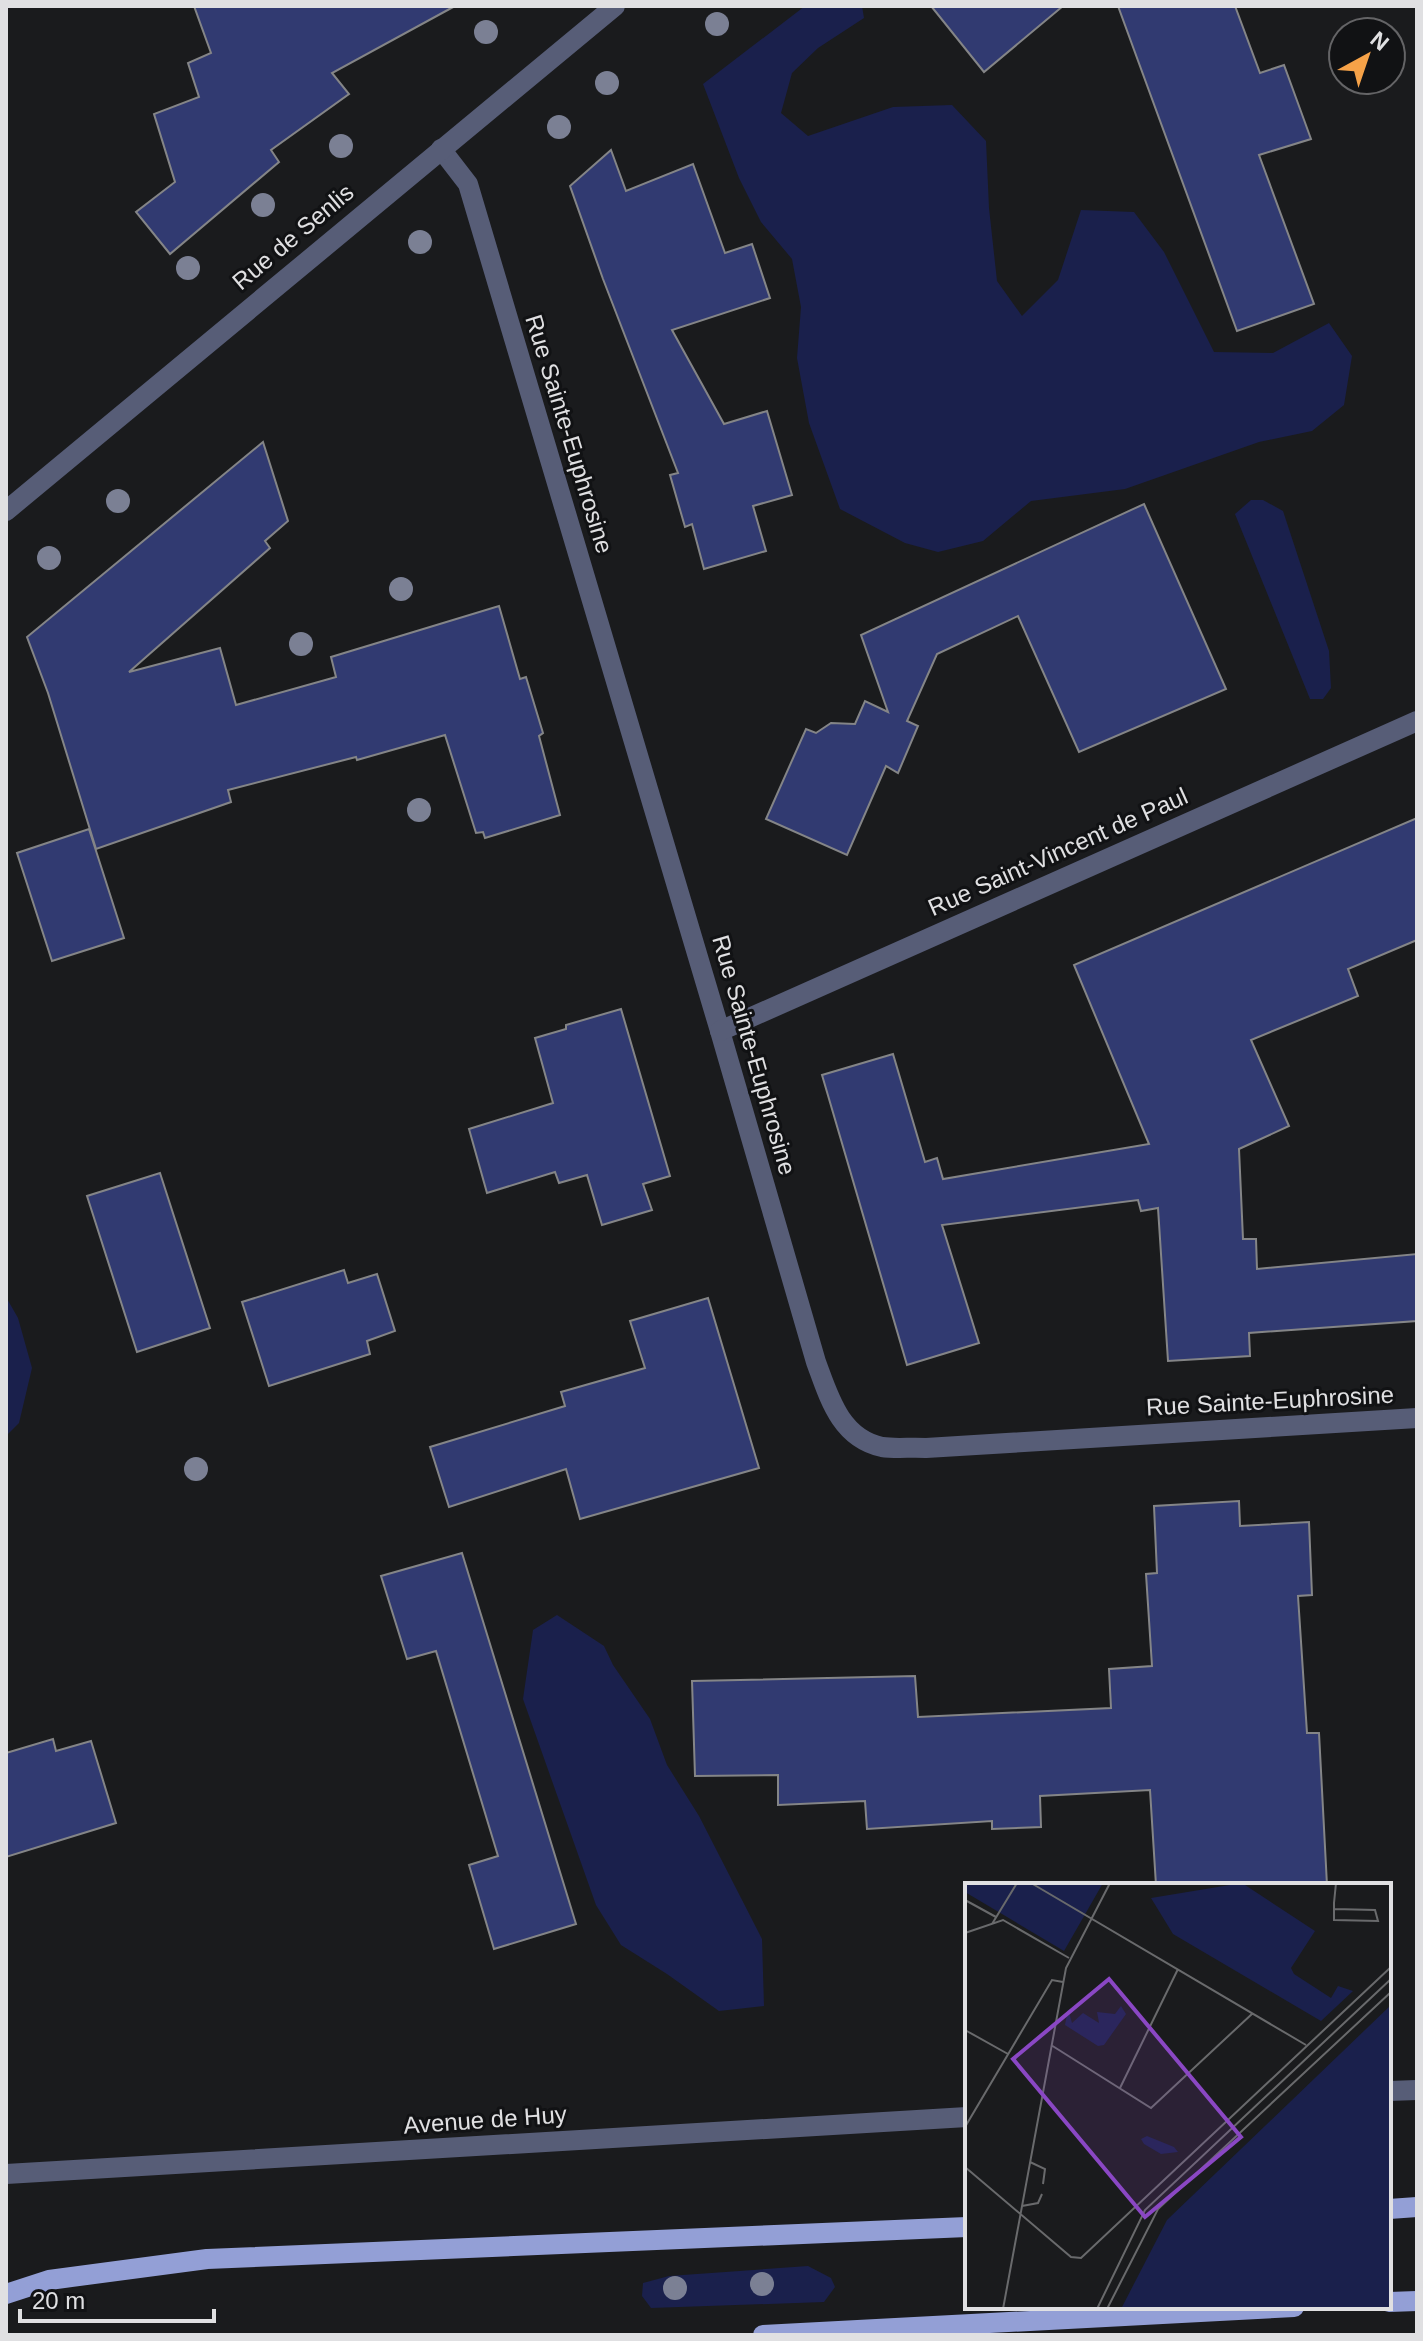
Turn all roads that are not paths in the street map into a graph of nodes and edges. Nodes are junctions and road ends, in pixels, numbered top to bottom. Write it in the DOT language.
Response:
graph roads {
  1 [pos="615,6"];
  2 [pos="441,149"];
  3 [pos="6,511"];
  4 [pos="1417,721"];
  5 [pos="720,1031"];
  6 [pos="1417,1418"];
  7 [pos="1417,2090"];
  8 [pos="1391,2091"];
  9 [pos="965,2117"];
  10 [pos="6,2174"];
  11 [pos="1417,2207"];
  12 [pos="1391,2209"];
  13 [pos="965,2227"];
  14 [pos="6,2294"];
  15 [pos="1417,2301"];
  16 [pos="1391,2302"];
  17 [pos="1256,2309"];
  18 [pos="763,2335"];
  1 -- 2 [label="street, Rue de Senlis"];
  2 -- 3 [label="street, Rue de Senlis"];
  2 -- 5 [label="street, Rue Sainte-Euphrosine"];
  4 -- 5 [label="street, Rue Saint-Vincent de Paul"];
  5 -- 6 [label="street, Rue Sainte-Euphrosine"];
  7 -- 8 [label="street"];
  9 -- 10 [label="street, Avenue de Huy"];
  11 -- 12 [label="main road"];
  13 -- 14 [label="main road"];
  15 -- 16 [label="main road"];
  17 -- 18 [label="main road"];
}
